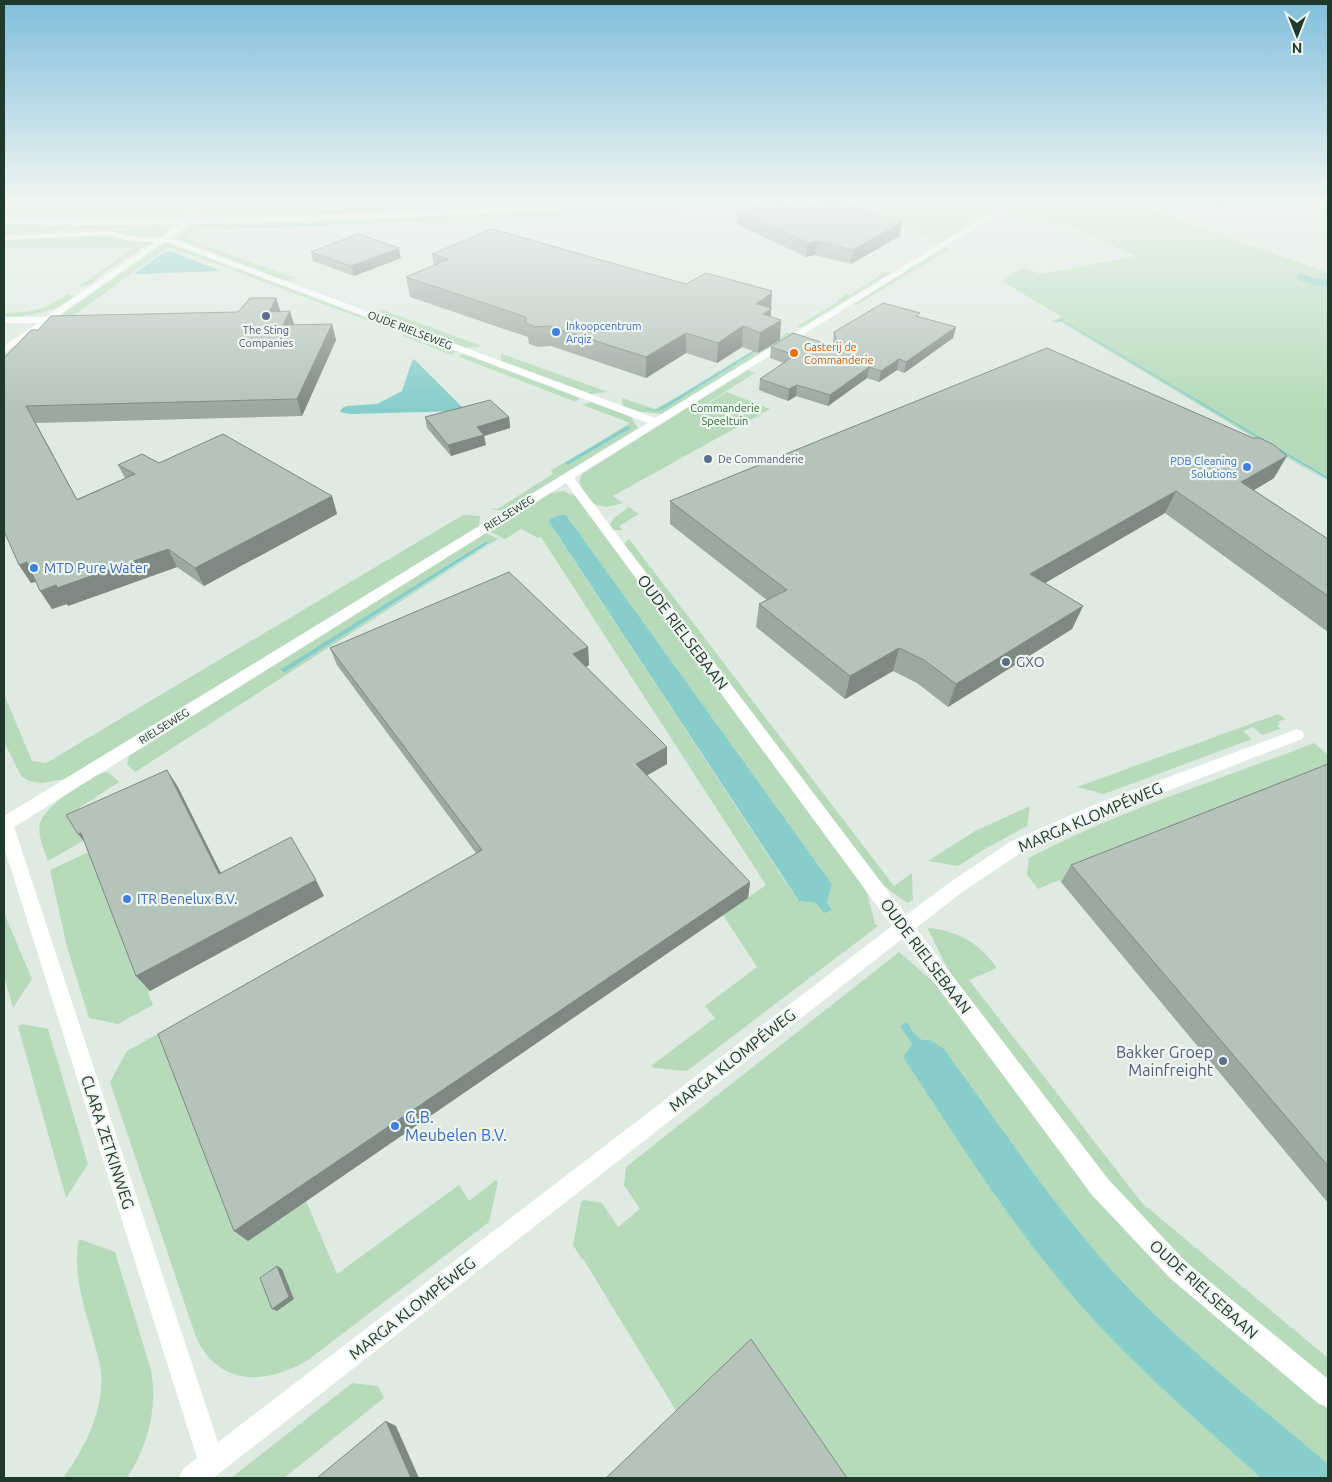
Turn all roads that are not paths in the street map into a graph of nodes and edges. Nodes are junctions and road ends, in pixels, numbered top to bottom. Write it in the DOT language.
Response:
graph roads {
  1 [pos="117,271"];
  2 [pos="252,271"];
  3 [pos="901,271"];
  4 [pos="4,320"];
  5 [pos="46,320"];
  6 [pos="4,350"];
  7 [pos="656,422"];
  8 [pos="567,477"];
  9 [pos="1297,736"];
  10 [pos="4,823"];
  11 [pos="904,927"];
  12 [pos="1328,1396"];
  13 [pos="212,1462"];
  14 [pos="192,1478"];
  1 -- 5 [label="street"];
  2 -- 7 [label="street, OUDE RIELSEWEG"];
  3 -- 7 [label="street, RIELSEWEG"];
  4 -- 5 [label="street"];
  5 -- 6 [label="street"];
  7 -- 8 [label="street, RIELSEWEG"];
  8 -- 10 [label="street, RIELSEWEG"];
  8 -- 11 [label="street, OUDE RIELSEBAAN"];
  9 -- 11 [label="street, MARGA KLOMPÉWEG"];
  10 -- 13 [label="street, CLARA ZETKINWEG"];
  11 -- 12 [label="street, OUDE RIELSEBAAN"];
  11 -- 13 [label="street, MARGA KLOMPÉWEG"];
  13 -- 14 [label="street, MARGA KLOMPÉWEG"];
}
